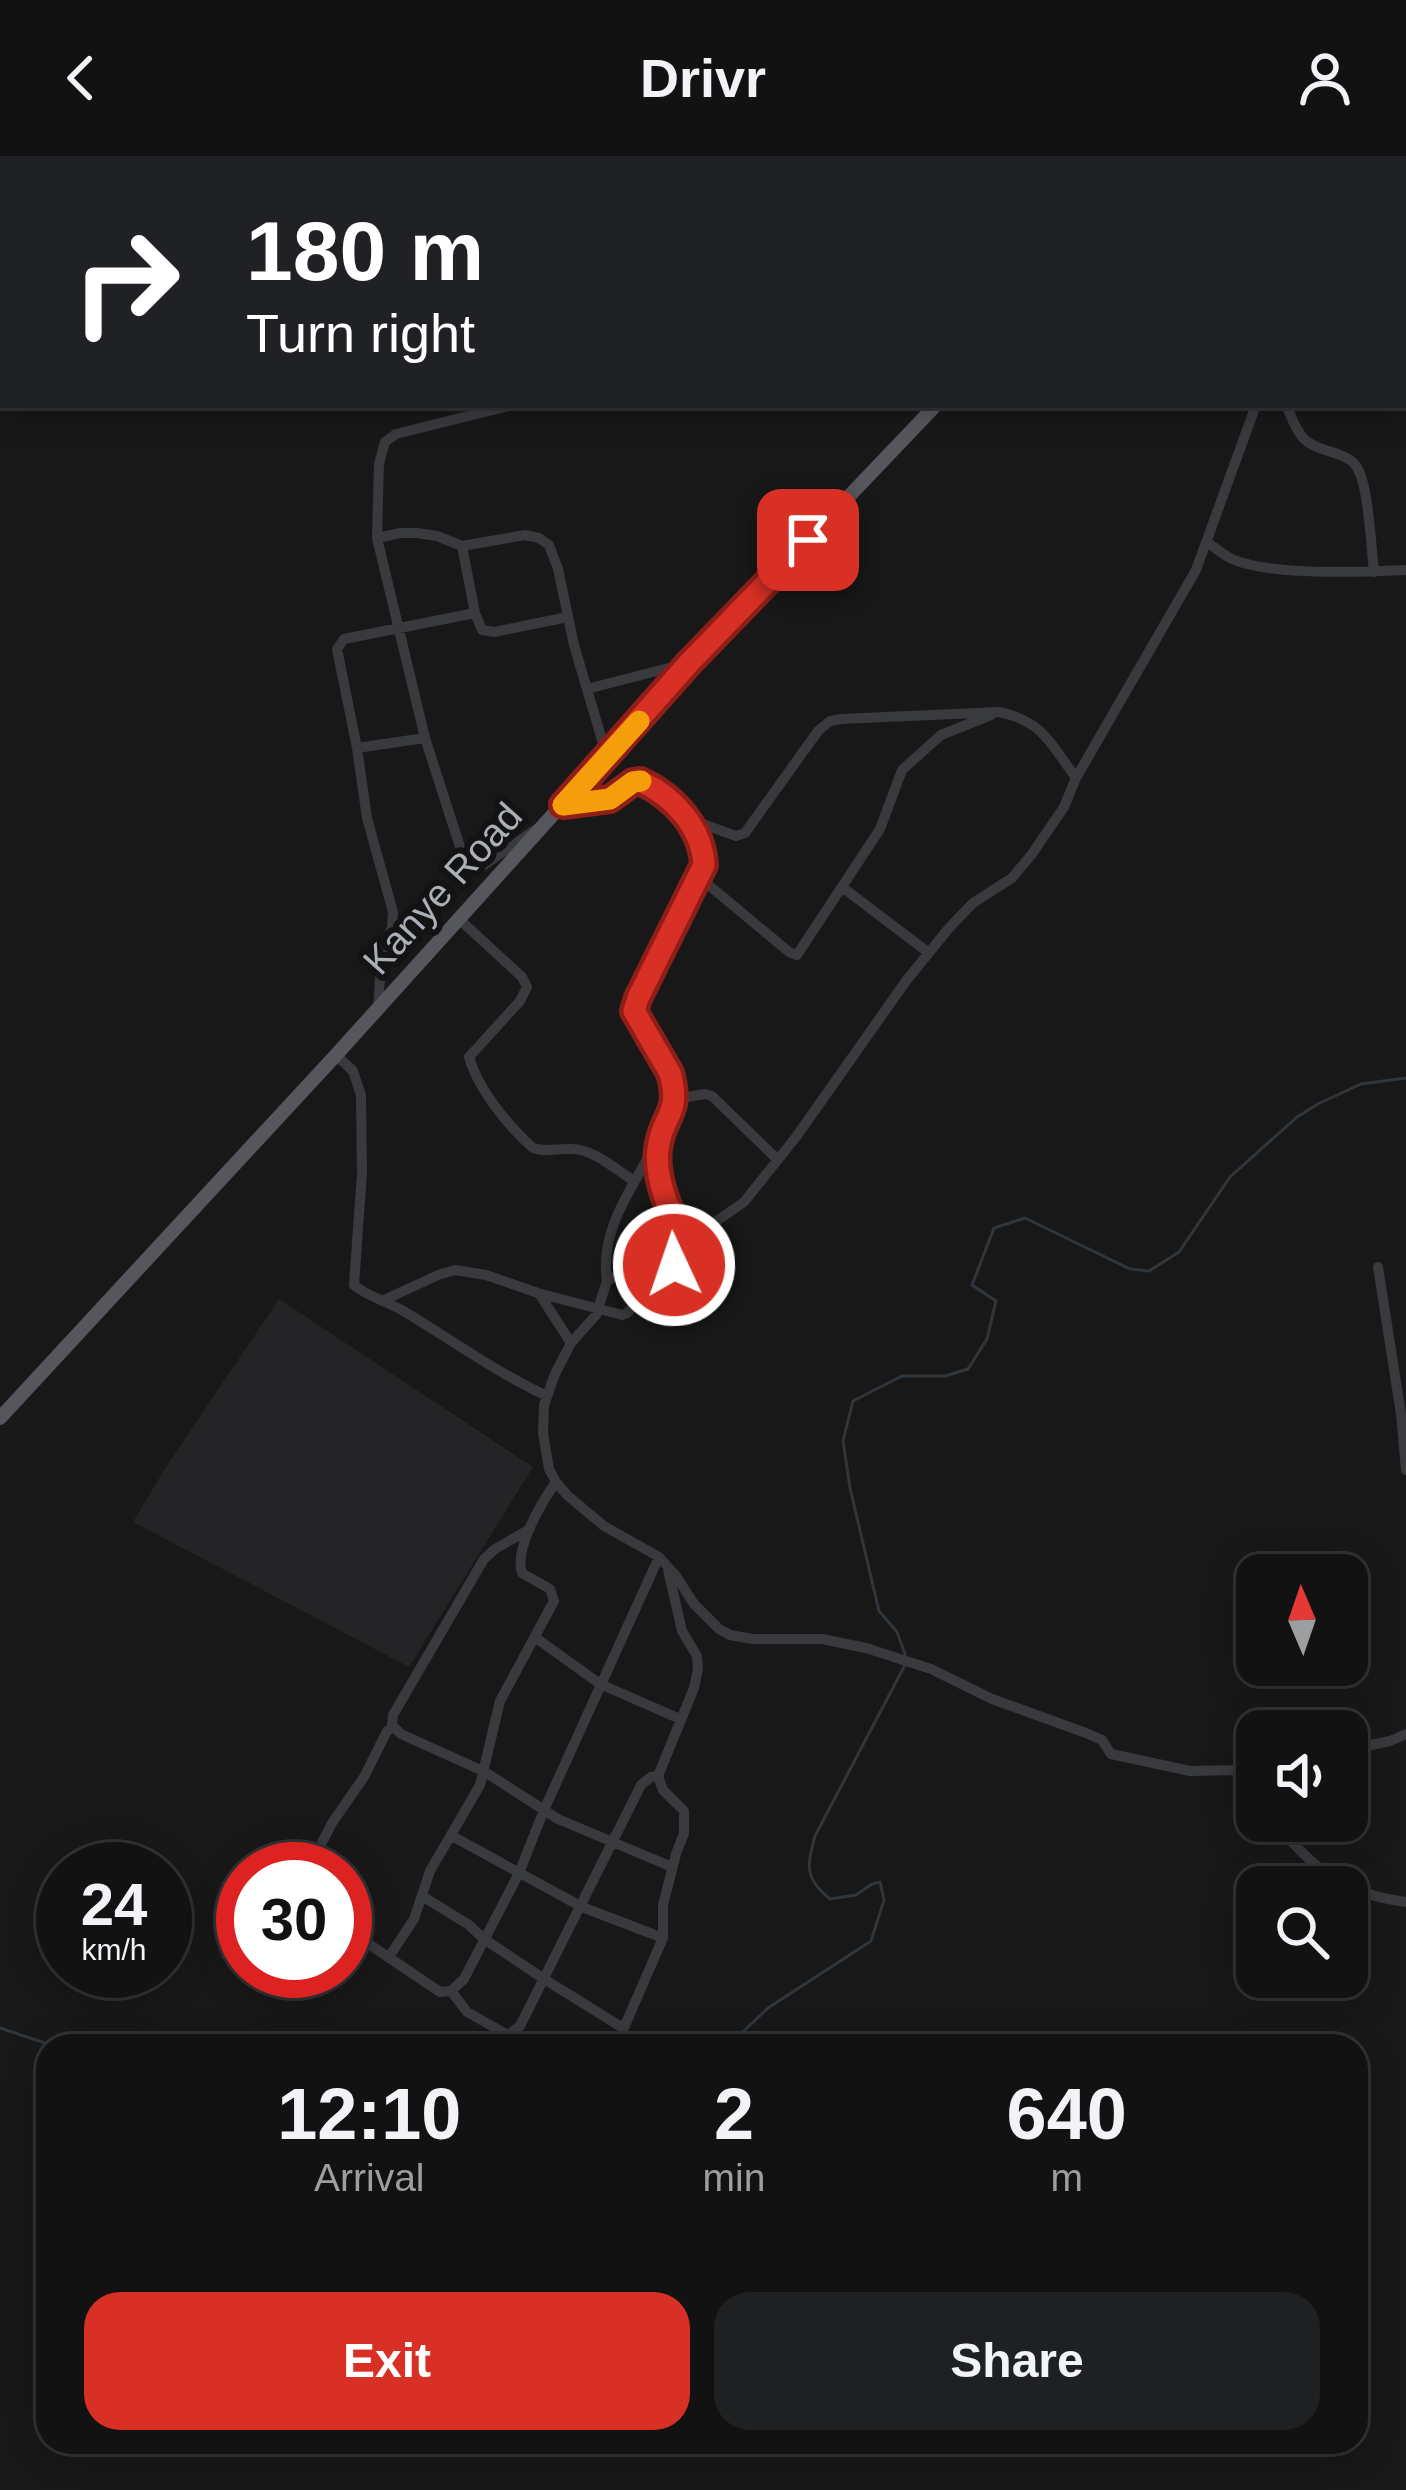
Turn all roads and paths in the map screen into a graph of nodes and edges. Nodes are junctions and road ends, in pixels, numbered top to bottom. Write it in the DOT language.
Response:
graph roads {
  1 [pos="500,408"];
  2 [pos="933,408"];
  3 [pos="1255,408"];
  4 [pos="1287,408"];
  5 [pos="377,538"];
  6 [pos="1208,543"];
  7 [pos="462,546"];
  8 [pos="1406,569"];
  9 [pos="1374,572"];
  10 [pos="475,614"];
  11 [pos="568,616"];
  12 [pos="400,627"];
  13 [pos="689,663"];
  14 [pos="587,689"];
  15 [pos="999,712"];
  16 [pos="425,738"];
  17 [pos="357,748"];
  18 [pos="607,757"];
  19 [pos="1076,778"];
  20 [pos="563,805"];
  21 [pos="688,818"];
  22 [pos="543,826"];
  23 [pos="698,877"];
  24 [pos="842,887"];
  25 [pos="459,919"];
  26 [pos="929,952"];
  27 [pos="378,1008"];
  28 [pos="336,1055"];
  29 [pos="675,1100"];
  30 [pos="658,1144"];
  31 [pos="778,1160"];
  32 [pos="633,1180"];
  33 [pos="685,1244"];
  34 [pos="1378,1268"];
  35 [pos="607,1281"];
  36 [pos="538,1293"];
  37 [pos="384,1300"];
  38 [pos="598,1308"];
  39 [pos="571,1343"];
  40 [pos="547,1396"];
  41 [pos="0,1418"];
  42 [pos="1406,1470"];
  43 [pos="556,1483"];
  44 [pos="530,1529"];
  45 [pos="663,1561"];
  46 [pos="694,1604"];
  47 [pos="708,1618"];
  48 [pos="685,1626"];
  49 [pos="536,1638"];
  50 [pos="600,1684"];
  51 [pos="680,1719"];
  52 [pos="394,1727"];
  53 [pos="1406,1734"];
  54 [pos="1368,1746"];
  55 [pos="1236,1770"];
  56 [pos="484,1772"];
  57 [pos="658,1776"];
  58 [pos="544,1810"];
  59 [pos="452,1836"];
  60 [pos="322,1842"];
  61 [pos="1291,1842"];
  62 [pos="612,1844"];
  63 [pos="672,1867"];
  64 [pos="519,1873"];
  65 [pos="422,1897"];
  66 [pos="1406,1902"];
  67 [pos="582,1907"];
  68 [pos="663,1938"];
  69 [pos="484,1939"];
  70 [pos="372,1946"];
  71 [pos="389,1957"];
  72 [pos="544,1979"];
  73 [pos="451,1991"];
  74 [pos="623,2028"];
  75 [pos="499,2034"];
  76 [pos="514,2034"];
  77 [pos="621,2034"];
  1 -- 5 [label="street"];
  2 -- 13 [label="main road, Kanye Road"];
  3 -- 6 [label="street"];
  4 -- 9 [label="street"];
  5 -- 7 [label="street"];
  5 -- 12 [label="street"];
  6 -- 9 [label="street"];
  6 -- 19 [label="street"];
  7 -- 10 [label="street"];
  7 -- 11 [label="street"];
  8 -- 9 [label="street"];
  10 -- 11 [label="street"];
  10 -- 12 [label="street"];
  11 -- 14 [label="street"];
  12 -- 16 [label="street"];
  12 -- 17 [label="street"];
  13 -- 14 [label="street"];
  13 -- 18 [label="main road, Kanye Road"];
  14 -- 18 [label="street"];
  15 -- 19 [label="street"];
  15 -- 21 [label="street"];
  15 -- 24 [label="street"];
  16 -- 17 [label="street"];
  16 -- 22 [label="street"];
  17 -- 27 [label="street"];
  18 -- 20 [label="main road, Kanye Road"];
  19 -- 26 [label="street"];
  20 -- 21 [label="street"];
  20 -- 22 [label="main road, Kanye Road"];
  21 -- 23 [label="street"];
  22 -- 25 [label="main road, Kanye Road"];
  23 -- 24 [label="street"];
  23 -- 29 [label="street"];
  24 -- 26 [label="street"];
  25 -- 27 [label="main road, Kanye Road"];
  25 -- 32 [label="street"];
  26 -- 31 [label="street"];
  27 -- 28 [label="main road, Kanye Road"];
  28 -- 37 [label="street"];
  28 -- 41 [label="main road, Kanye Road"];
  29 -- 30 [label="street"];
  29 -- 31 [label="street"];
  30 -- 32 [label="street"];
  30 -- 33 [label="street"];
  31 -- 33 [label="street"];
  32 -- 35 [label="street"];
  33 -- 35 [label="street"];
  33 -- 38 [label="street"];
  34 -- 42 [label="street"];
  35 -- 38 [label="street"];
  36 -- 37 [label="street"];
  36 -- 38 [label="street"];
  36 -- 39 [label="street"];
  37 -- 40 [label="street"];
  38 -- 39 [label="street"];
  39 -- 40 [label="street"];
  40 -- 43 [label="street"];
  43 -- 44 [label="street"];
  43 -- 45 [label="street"];
  44 -- 49 [label="street"];
  44 -- 52 [label="street"];
  45 -- 46 [label="street"];
  45 -- 48 [label="street"];
  45 -- 50 [label="street"];
  46 -- 47 [label="street"];
  46 -- 48 [label="street"];
  47 -- 48 [label="street"];
  47 -- 55 [label="street"];
  48 -- 51 [label="street"];
  49 -- 50 [label="street"];
  49 -- 56 [label="street"];
  50 -- 51 [label="street"];
  50 -- 58 [label="street"];
  51 -- 57 [label="street"];
  52 -- 56 [label="street"];
  52 -- 60 [label="street"];
  53 -- 54 [label="street"];
  56 -- 58 [label="street"];
  56 -- 59 [label="street"];
  57 -- 62 [label="street"];
  57 -- 63 [label="street"];
  58 -- 62 [label="street"];
  58 -- 64 [label="street"];
  59 -- 64 [label="street"];
  59 -- 65 [label="street"];
  61 -- 66 [label="street"];
  62 -- 63 [label="street"];
  62 -- 67 [label="street"];
  63 -- 68 [label="street"];
  64 -- 67 [label="street"];
  64 -- 69 [label="street"];
  65 -- 69 [label="street"];
  65 -- 71 [label="street"];
  67 -- 68 [label="street"];
  67 -- 72 [label="street"];
  68 -- 74 [label="street"];
  69 -- 72 [label="street"];
  69 -- 73 [label="street"];
  70 -- 71 [label="street"];
  71 -- 73 [label="street"];
  72 -- 74 [label="street"];
  72 -- 76 [label="street"];
  73 -- 75 [label="street"];
  74 -- 77 [label="street"];
}
